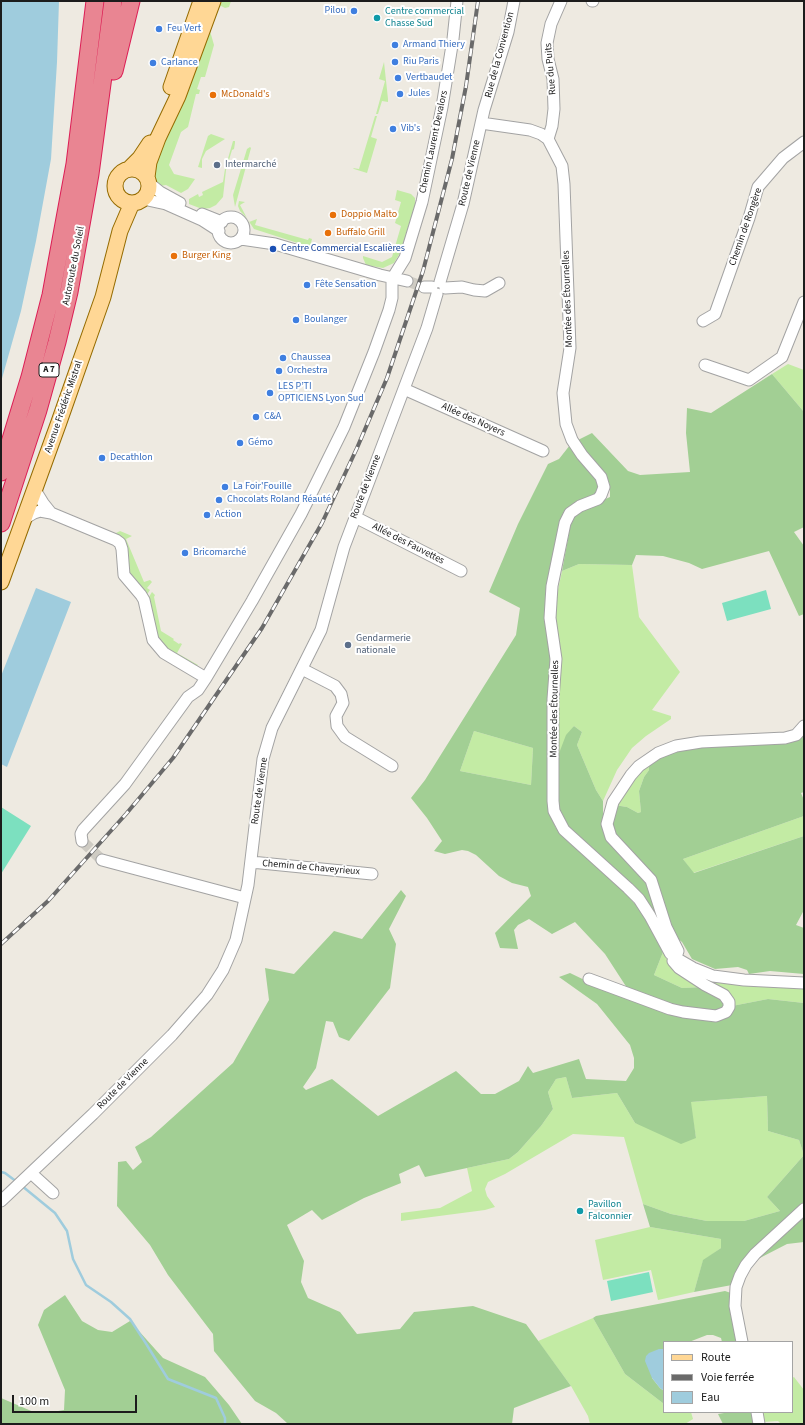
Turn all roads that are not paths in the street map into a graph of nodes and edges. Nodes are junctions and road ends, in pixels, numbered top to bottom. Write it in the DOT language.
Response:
graph roads {
  1 [pos="84,1"];
  2 [pos="95,1"];
  3 [pos="113,1"];
  4 [pos="131,1"];
  5 [pos="201,1"];
  6 [pos="213,1"];
  7 [pos="457,1"];
  8 [pos="514,1"];
  9 [pos="561,1"];
  10 [pos="91,26"];
  11 [pos="484,110"];
  12 [pos="99,114"];
  13 [pos="481,123"];
  14 [pos="548,139"];
  15 [pos="804,142"];
  16 [pos="129,169"];
  17 [pos="148,180"];
  18 [pos="131,200"];
  19 [pos="177,205"];
  20 [pos="220,227"];
  21 [pos="242,234"];
  22 [pos="392,279"];
  23 [pos="407,281"];
  24 [pos="499,283"];
  25 [pos="435,287"];
  26 [pos="804,303"];
  27 [pos="703,321"];
  28 [pos="705,366"];
  29 [pos="404,389"];
  30 [pos="543,451"];
  31 [pos="1,472"];
  32 [pos="35,490"];
  33 [pos="51,513"];
  34 [pos="355,517"];
  35 [pos="24,519"];
  36 [pos="1,523"];
  37 [pos="461,571"];
  38 [pos="1,582"];
  39 [pos="302,669"];
  40 [pos="206,678"];
  41 [pos="804,726"];
  42 [pos="392,766"];
  43 [pos="82,841"];
  44 [pos="102,860"];
  45 [pos="251,862"];
  46 [pos="372,874"];
  47 [pos="245,898"];
  48 [pos="674,956"];
  49 [pos="589,979"];
  50 [pos="804,983"];
  51 [pos="24,1180"];
  52 [pos="53,1193"];
  53 [pos="1,1202"];
  54 [pos="804,1209"];
  55 [pos="742,1341"];
  56 [pos="757,1413"];
  57 [pos="759,1424"];
  1 -- 10 [label="highway"];
  2 -- 10 [label="highway, Autoroute du Soleil / A 7"];
  3 -- 12 [label="highway, Autoroute du Soleil / A 7"];
  4 -- 12 [label="highway"];
  5 -- 16 [label="main road"];
  6 -- 17 [label="main road"];
  7 -- 22 [label="street, Chemin Laurent Devalors"];
  8 -- 11 [label="street, Rue de la Convention"];
  9 -- 14 [label="street, Rue du Puits"];
  10 -- 31 [label="highway, Autoroute du Soleil / A 7"];
  11 -- 13 [label="street, Route de Vienne"];
  12 -- 36 [label="highway, Autoroute du Soleil / A 7"];
  13 -- 14 [label="street"];
  13 -- 25 [label="street, Route de Vienne"];
  14 -- 48 [label="street, Montée des Étournelles"];
  15 -- 27 [label="street, Chemin de Rongère"];
  16 -- 17 [label="main road"];
  16 -- 18 [label="main road"];
  17 -- 18 [label="main road"];
  17 -- 19 [label="street"];
  18 -- 19 [label="street"];
  18 -- 32 [label="main road, Avenue Frédéric Mistral"];
  19 -- 20 [label="street"];
  20 -- 21 [label="street"];
  20 -- 21 [label="street"];
  21 -- 22 [label="street"];
  22 -- 23 [label="street"];
  22 -- 40 [label="street"];
  24 -- 25 [label="street"];
  25 -- 29 [label="street, Route de Vienne"];
  26 -- 28 [label="street"];
  29 -- 30 [label="street, Allée des Noyers"];
  29 -- 34 [label="street, Route de Vienne"];
  32 -- 33 [label="street"];
  32 -- 35 [label="main road, Avenue Frédéric Mistral"];
  33 -- 35 [label="street"];
  33 -- 40 [label="street"];
  34 -- 37 [label="street, Allée des Fauvettes"];
  34 -- 39 [label="street, Route de Vienne"];
  35 -- 38 [label="main road, Avenue Frédéric Mistral"];
  39 -- 42 [label="street"];
  39 -- 45 [label="street, Route de Vienne"];
  40 -- 43 [label="street"];
  41 -- 48 [label="street"];
  44 -- 47 [label="street"];
  45 -- 46 [label="street, Chemin de Chaveyrieux"];
  45 -- 47 [label="street, Route de Vienne"];
  47 -- 51 [label="street, Route de Vienne"];
  48 -- 49 [label="street"];
  48 -- 50 [label="street, Montée des Étournelles"];
  51 -- 52 [label="street"];
  51 -- 53 [label="street, Route de Vienne"];
  54 -- 55 [label="street"];
  56 -- 57 [label="street"];
}
